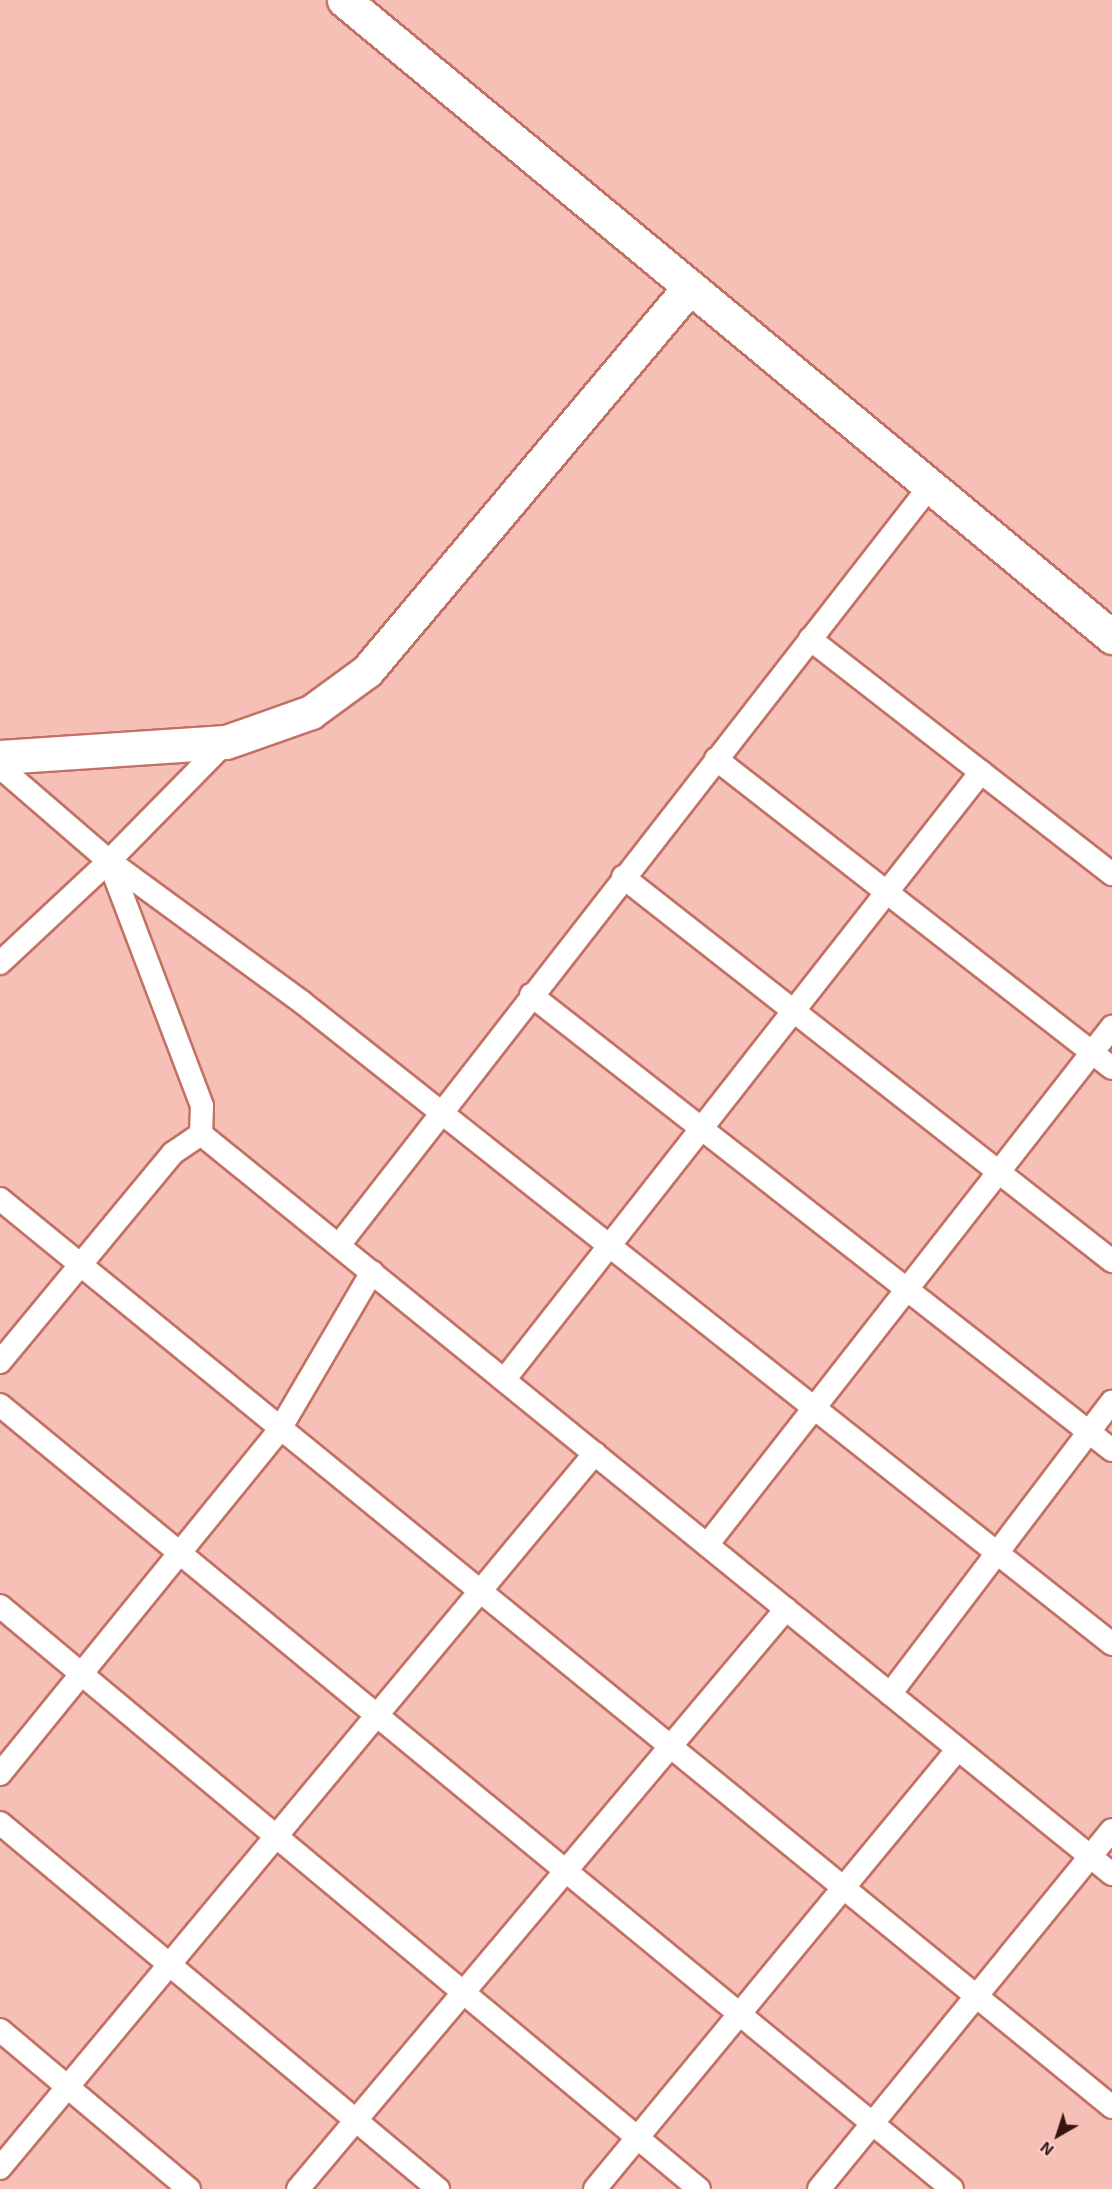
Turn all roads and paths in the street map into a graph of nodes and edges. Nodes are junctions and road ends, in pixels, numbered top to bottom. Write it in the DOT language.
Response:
graph roads {
  1 [pos="344,0"];
  2 [pos="689,288"];
  3 [pos="930,486"];
  4 [pos="1112,637"];
  5 [pos="810,639"];
  6 [pos="226,742"];
  7 [pos="0,757"];
  8 [pos="716,759"];
  9 [pos="0,767"];
  10 [pos="981,772"];
  11 [pos="109,861"];
  12 [pos="1112,874"];
  13 [pos="622,877"];
  14 [pos="889,894"];
  15 [pos="0,963"];
  16 [pos="531,994"];
  17 [pos="795,1013"];
  18 [pos="1112,1027"];
  19 [pos="1092,1052"];
  20 [pos="1112,1068"];
  21 [pos="441,1112"];
  22 [pos="701,1128"];
  23 [pos="201,1134"];
  24 [pos="996,1170"];
  25 [pos="0,1200"];
  26 [pos="339,1245"];
  27 [pos="608,1247"];
  28 [pos="1112,1261"];
  29 [pos="79,1267"];
  30 [pos="372,1272"];
  31 [pos="906,1289"];
  32 [pos="0,1362"];
  33 [pos="504,1380"];
  34 [pos="1112,1402"];
  35 [pos="0,1405"];
  36 [pos="813,1408"];
  37 [pos="280,1429"];
  38 [pos="1088,1431"];
  39 [pos="1112,1450"];
  40 [pos="595,1454"];
  41 [pos="706,1545"];
  42 [pos="997,1552"];
  43 [pos="182,1555"];
  44 [pos="478,1591"];
  45 [pos="0,1606"];
  46 [pos="786,1609"];
  47 [pos="1112,1644"];
  48 [pos="83,1673"];
  49 [pos="891,1694"];
  50 [pos="375,1714"];
  51 [pos="671,1748"];
  52 [pos="958,1749"];
  53 [pos="0,1773"];
  54 [pos="0,1823"];
  55 [pos="1112,1830"];
  56 [pos="277,1835"];
  57 [pos="1091,1857"];
  58 [pos="565,1869"];
  59 [pos="1112,1874"];
  60 [pos="844,1889"];
  61 [pos="170,1966"];
  62 [pos="463,1992"];
  63 [pos="977,1997"];
  64 [pos="741,2015"];
  65 [pos="0,2030"];
  66 [pos="68,2087"];
  67 [pos="1112,2107"];
  68 [pos="356,2121"];
  69 [pos="874,2125"];
  70 [pos="638,2137"];
  71 [pos="0,2168"];
  72 [pos="189,2189"];
  73 [pos="298,2189"];
  74 [pos="438,2189"];
  75 [pos="595,2189"];
  76 [pos="699,2189"];
  77 [pos="819,2189"];
  78 [pos="952,2189"];
  1 -- 2 [label="street"];
  2 -- 3 [label="street"];
  2 -- 6 [label="street"];
  3 -- 4 [label="street"];
  3 -- 5 [label="lane"];
  5 -- 8 [label="lane"];
  5 -- 10 [label="lane"];
  6 -- 7 [label="street"];
  6 -- 11 [label="lane"];
  8 -- 13 [label="lane"];
  8 -- 14 [label="lane"];
  9 -- 11 [label="lane"];
  10 -- 12 [label="lane"];
  10 -- 14 [label="lane"];
  11 -- 15 [label="lane"];
  11 -- 21 [label="lane"];
  11 -- 23 [label="lane"];
  13 -- 16 [label="lane"];
  13 -- 17 [label="lane"];
  14 -- 17 [label="lane"];
  14 -- 19 [label="lane"];
  16 -- 21 [label="lane"];
  16 -- 22 [label="lane"];
  17 -- 22 [label="lane"];
  17 -- 24 [label="lane"];
  18 -- 19 [label="lane"];
  19 -- 20 [label="lane"];
  19 -- 24 [label="lane"];
  21 -- 26 [label="lane"];
  21 -- 27 [label="lane"];
  22 -- 27 [label="lane"];
  22 -- 31 [label="lane"];
  23 -- 26 [label="lane"];
  23 -- 29 [label="lane"];
  24 -- 28 [label="lane"];
  24 -- 31 [label="lane"];
  25 -- 29 [label="lane"];
  26 -- 30 [label="lane"];
  27 -- 33 [label="lane"];
  27 -- 36 [label="lane"];
  29 -- 32 [label="lane"];
  29 -- 37 [label="lane"];
  30 -- 33 [label="lane"];
  30 -- 37 [label="lane"];
  31 -- 36 [label="lane"];
  31 -- 38 [label="lane"];
  33 -- 40 [label="lane"];
  34 -- 38 [label="lane"];
  35 -- 43 [label="lane"];
  36 -- 41 [label="lane"];
  36 -- 42 [label="lane"];
  37 -- 43 [label="lane"];
  37 -- 44 [label="lane"];
  38 -- 39 [label="lane"];
  38 -- 42 [label="lane"];
  40 -- 41 [label="lane"];
  40 -- 44 [label="lane"];
  41 -- 46 [label="lane"];
  42 -- 47 [label="lane"];
  42 -- 49 [label="lane"];
  43 -- 48 [label="lane"];
  43 -- 50 [label="lane"];
  44 -- 50 [label="lane"];
  44 -- 51 [label="lane"];
  45 -- 48 [label="lane"];
  46 -- 49 [label="lane"];
  46 -- 51 [label="lane"];
  48 -- 53 [label="lane"];
  48 -- 56 [label="lane"];
  49 -- 52 [label="lane"];
  50 -- 56 [label="lane"];
  50 -- 58 [label="lane"];
  51 -- 58 [label="lane"];
  51 -- 60 [label="lane"];
  52 -- 57 [label="lane"];
  52 -- 60 [label="lane"];
  54 -- 61 [label="lane"];
  55 -- 57 [label="lane"];
  56 -- 61 [label="lane"];
  56 -- 62 [label="lane"];
  57 -- 59 [label="lane"];
  57 -- 63 [label="lane"];
  58 -- 62 [label="lane"];
  58 -- 64 [label="lane"];
  60 -- 63 [label="lane"];
  60 -- 64 [label="lane"];
  61 -- 66 [label="lane"];
  61 -- 68 [label="lane"];
  62 -- 68 [label="lane"];
  62 -- 70 [label="lane"];
  63 -- 67 [label="lane"];
  63 -- 69 [label="lane"];
  64 -- 69 [label="lane"];
  64 -- 70 [label="lane"];
  65 -- 66 [label="lane"];
  66 -- 71 [label="lane"];
  66 -- 72 [label="lane"];
  68 -- 73 [label="lane"];
  68 -- 74 [label="lane"];
  69 -- 77 [label="lane"];
  69 -- 78 [label="lane"];
  70 -- 75 [label="lane"];
  70 -- 76 [label="lane"];
}
